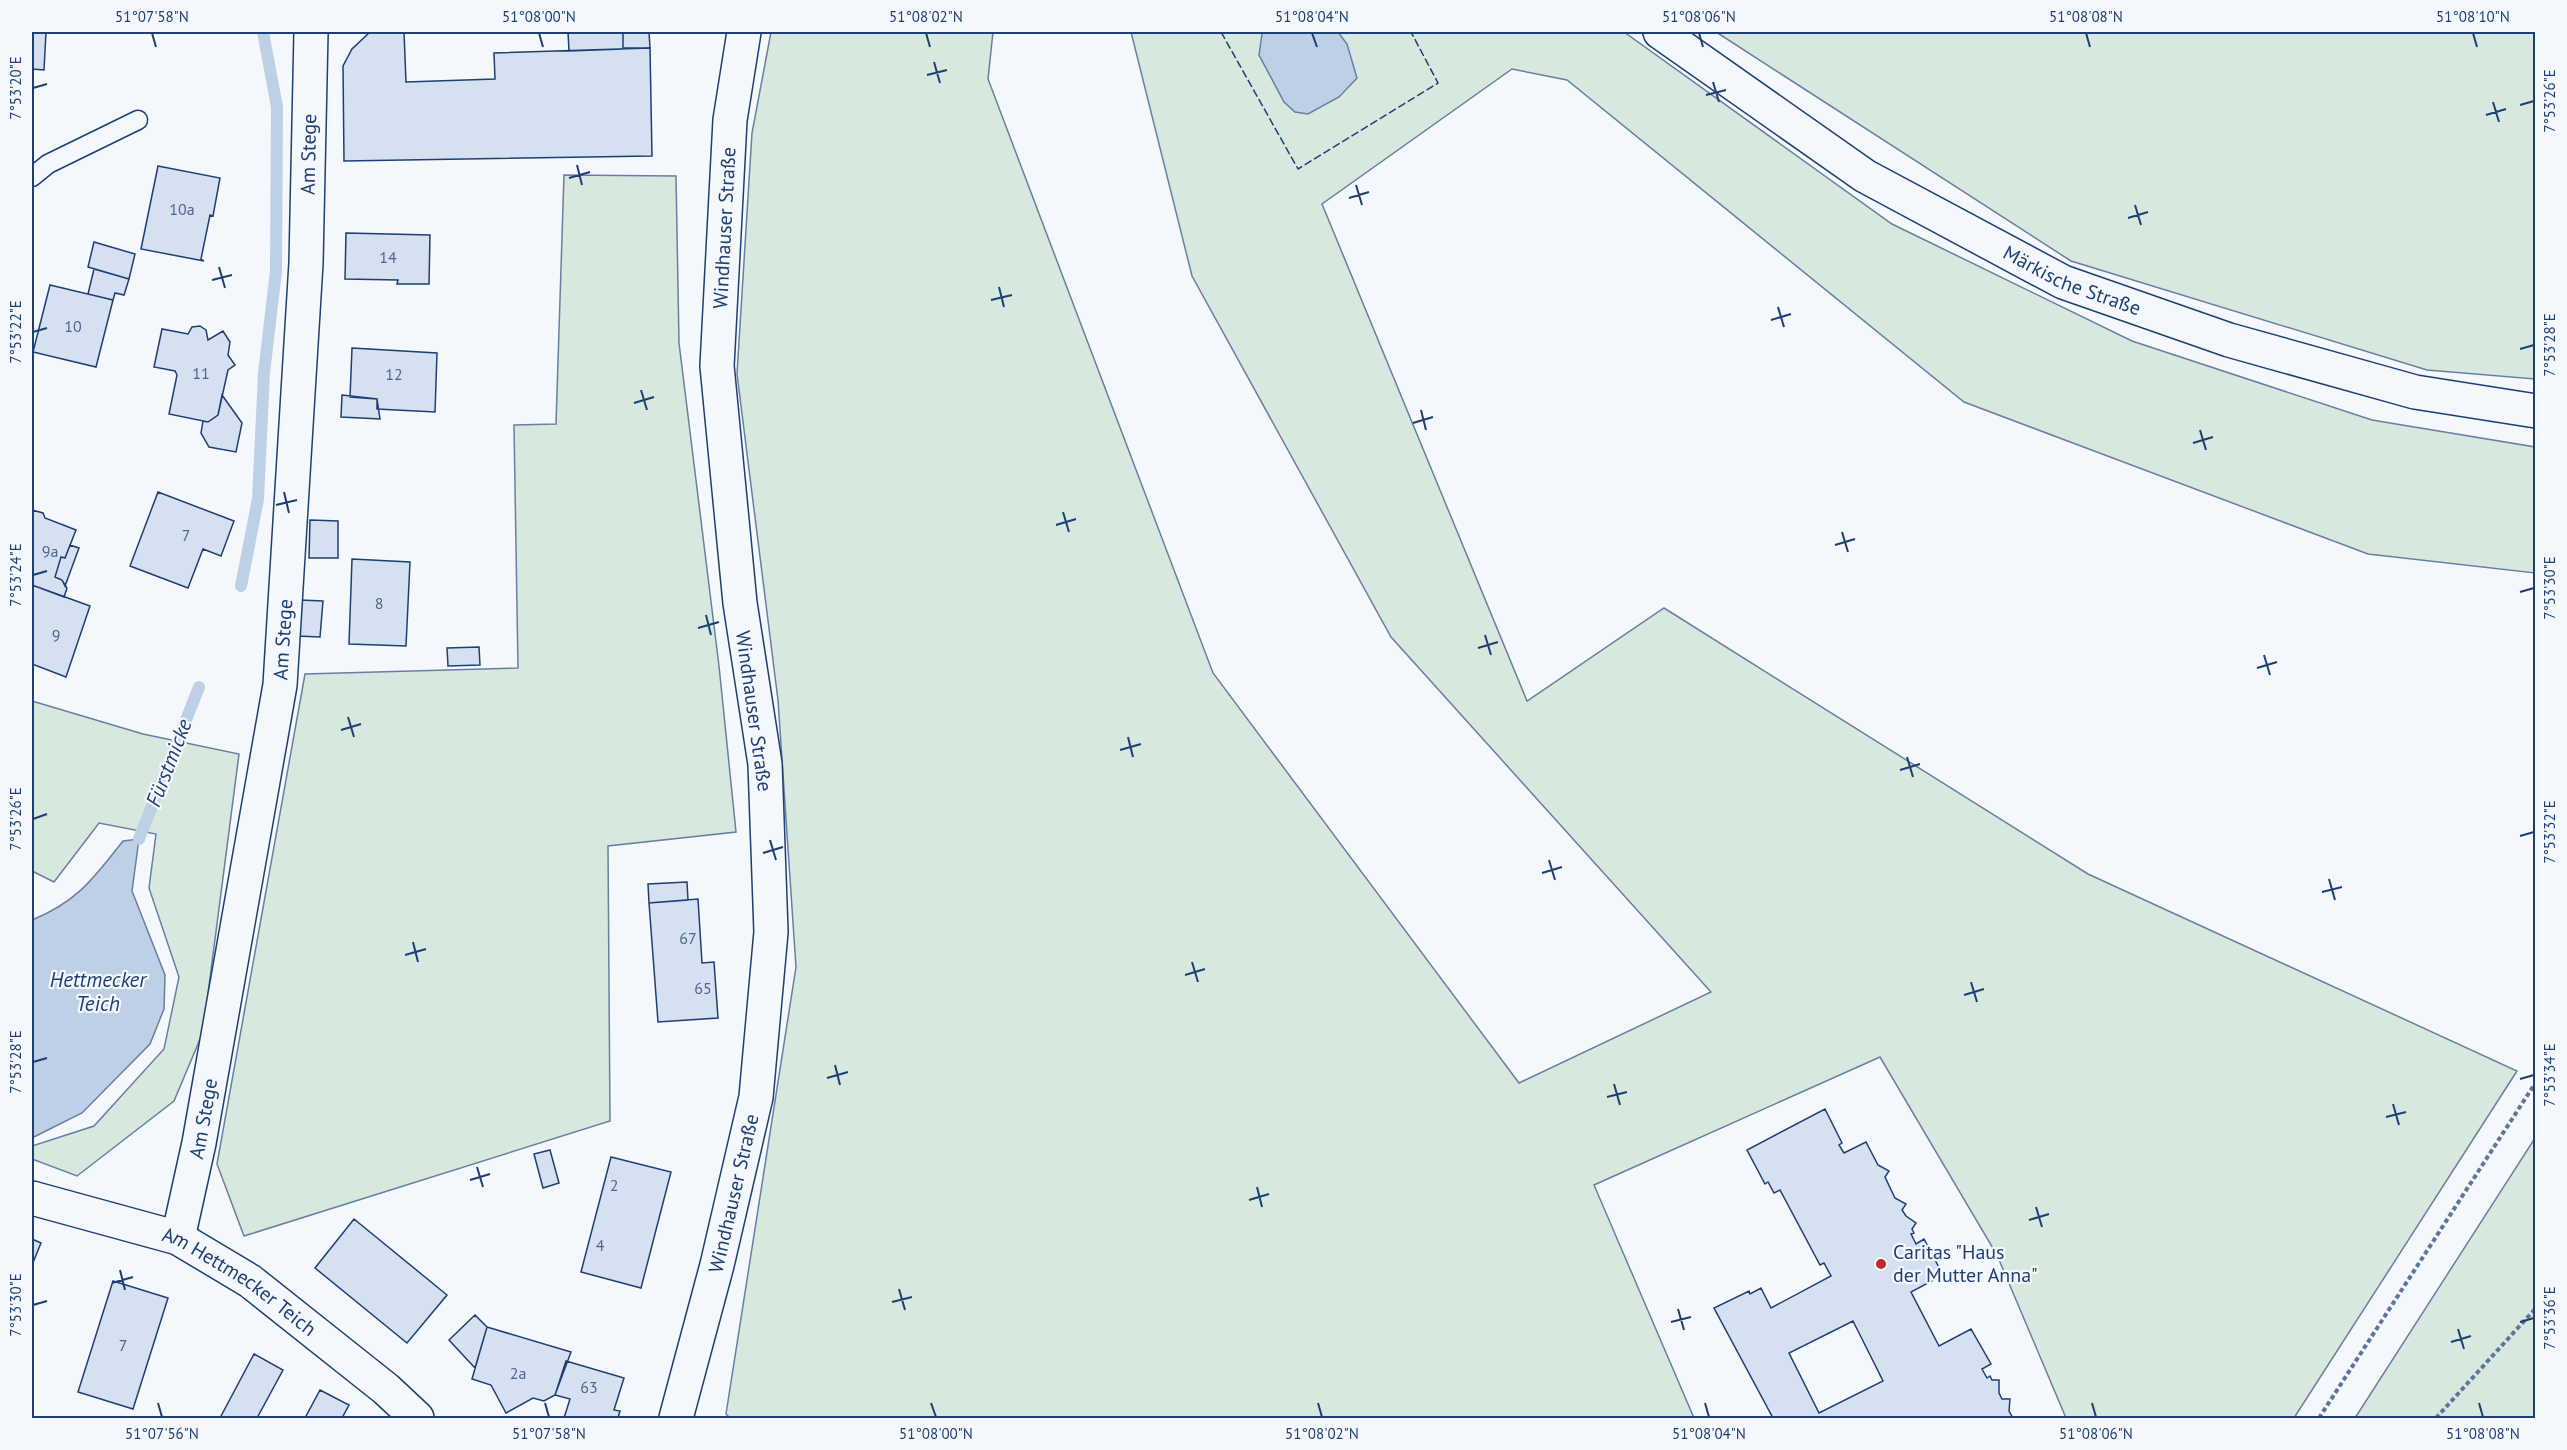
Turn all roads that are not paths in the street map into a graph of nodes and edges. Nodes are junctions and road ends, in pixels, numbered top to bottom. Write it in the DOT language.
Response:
graph roads {
  1 [pos="311,32"];
  2 [pos="744,32"];
  3 [pos="1660,32"];
  4 [pos="138,120"];
  5 [pos="32,177"];
  6 [pos="2535,411"];
  7 [pos="32,1198"];
  8 [pos="178,1238"];
  9 [pos="417,1419"];
  10 [pos="676,1419"];
  1 -- 8 [label="main road, Am Stege"];
  2 -- 10 [label="main road, Windhauser Straße"];
  3 -- 6 [label="main road, Märkische Straße"];
  4 -- 5 [label="lane"];
  7 -- 8 [label="main road, Am Hettmecker Teich"];
  8 -- 9 [label="main road, Am Hettmecker Teich"];
}
